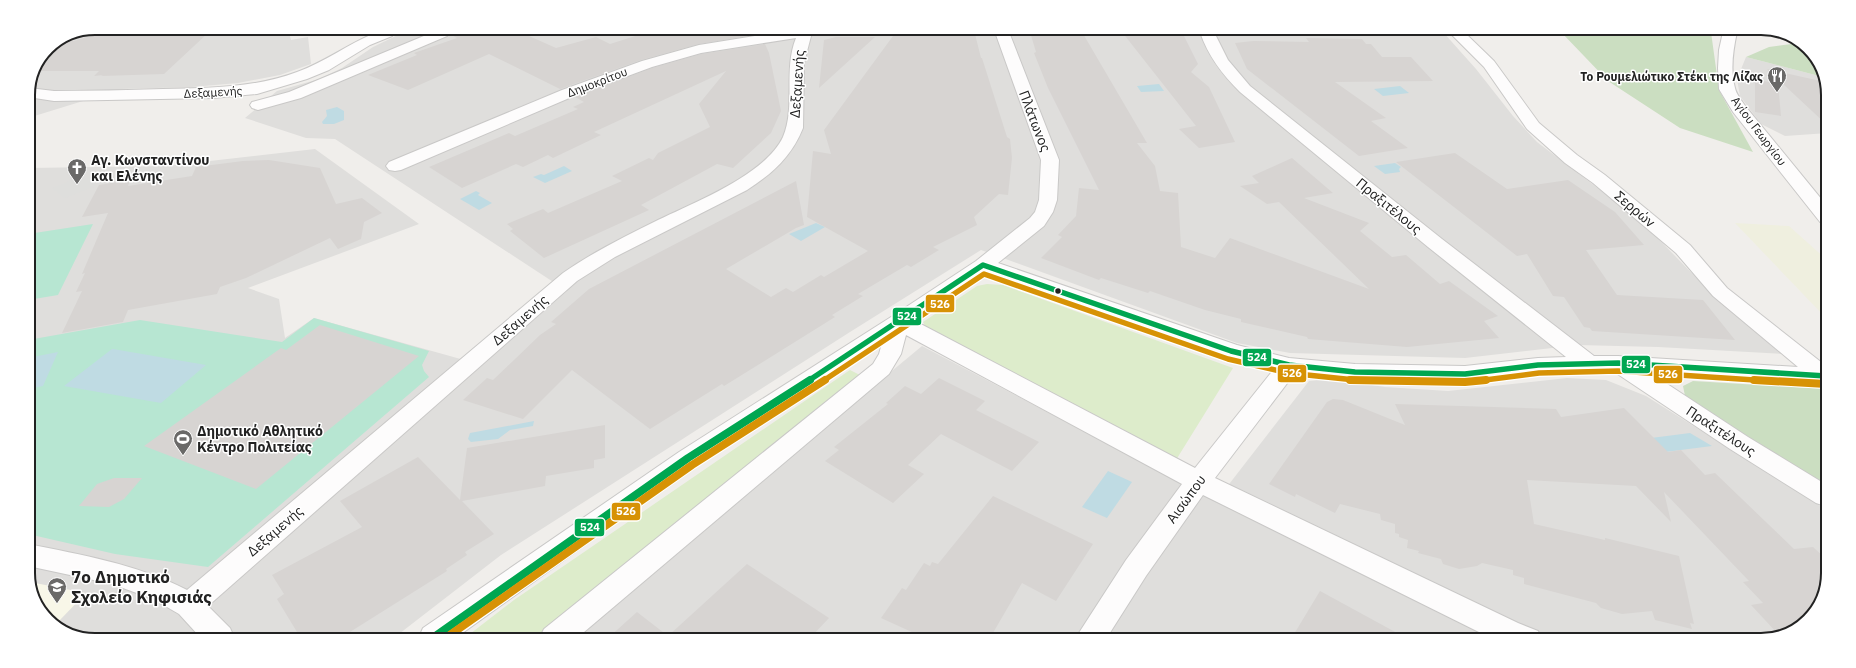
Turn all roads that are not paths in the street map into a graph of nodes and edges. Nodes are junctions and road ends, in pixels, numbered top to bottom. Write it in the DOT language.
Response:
graph roads {
  1 [pos="382,35"];
  2 [pos="437,35"];
  3 [pos="787,35"];
  4 [pos="804,35"];
  5 [pos="1003,35"];
  6 [pos="1208,35"];
  7 [pos="1459,35"];
  8 [pos="1729,35"];
  9 [pos="35,94"];
  10 [pos="258,105"];
  11 [pos="395,166"];
  12 [pos="1821,211"];
  13 [pos="983,265"];
  14 [pos="899,322"];
  15 [pos="1588,363"];
  16 [pos="1618,363"];
  17 [pos="1289,365"];
  18 [pos="1821,373"];
  19 [pos="1821,376"];
  20 [pos="1198,481"];
  21 [pos="1821,494"];
  22 [pos="35,556"];
  23 [pos="189,605"];
  24 [pos="215,633"];
  25 [pos="440,633"];
  26 [pos="561,633"];
  27 [pos="1093,633"];
  28 [pos="1510,633"];
  1 -- 9 [label="street, Δεξαμενής"];
  2 -- 10 [label="street"];
  3 -- 11 [label="street, Δημοκρίτου"];
  4 -- 23 [label="street, Δεξαμενής"];
  5 -- 13 [label="street, Πλάτωνος"];
  6 -- 15 [label="street, Πραξιτέλους"];
  7 -- 18 [label="street, Σερρών"];
  8 -- 12 [label="street, Αγίου Γεωργίου"];
  13 -- 14 [label="street, Πλάτωνος"];
  13 -- 17 [label="street"];
  14 -- 20 [label="street"];
  14 -- 25 [label="street, Πλάτωνος"];
  14 -- 26 [label="street"];
  15 -- 16 [label="street"];
  15 -- 17 [label="street"];
  16 -- 19 [label="street"];
  16 -- 21 [label="street, Πραξιτέλους"];
  17 -- 20 [label="street, Αισώπου"];
  20 -- 27 [label="street, Αισώπου"];
  20 -- 28 [label="street"];
  22 -- 23 [label="street"];
  23 -- 24 [label="street"];
}
